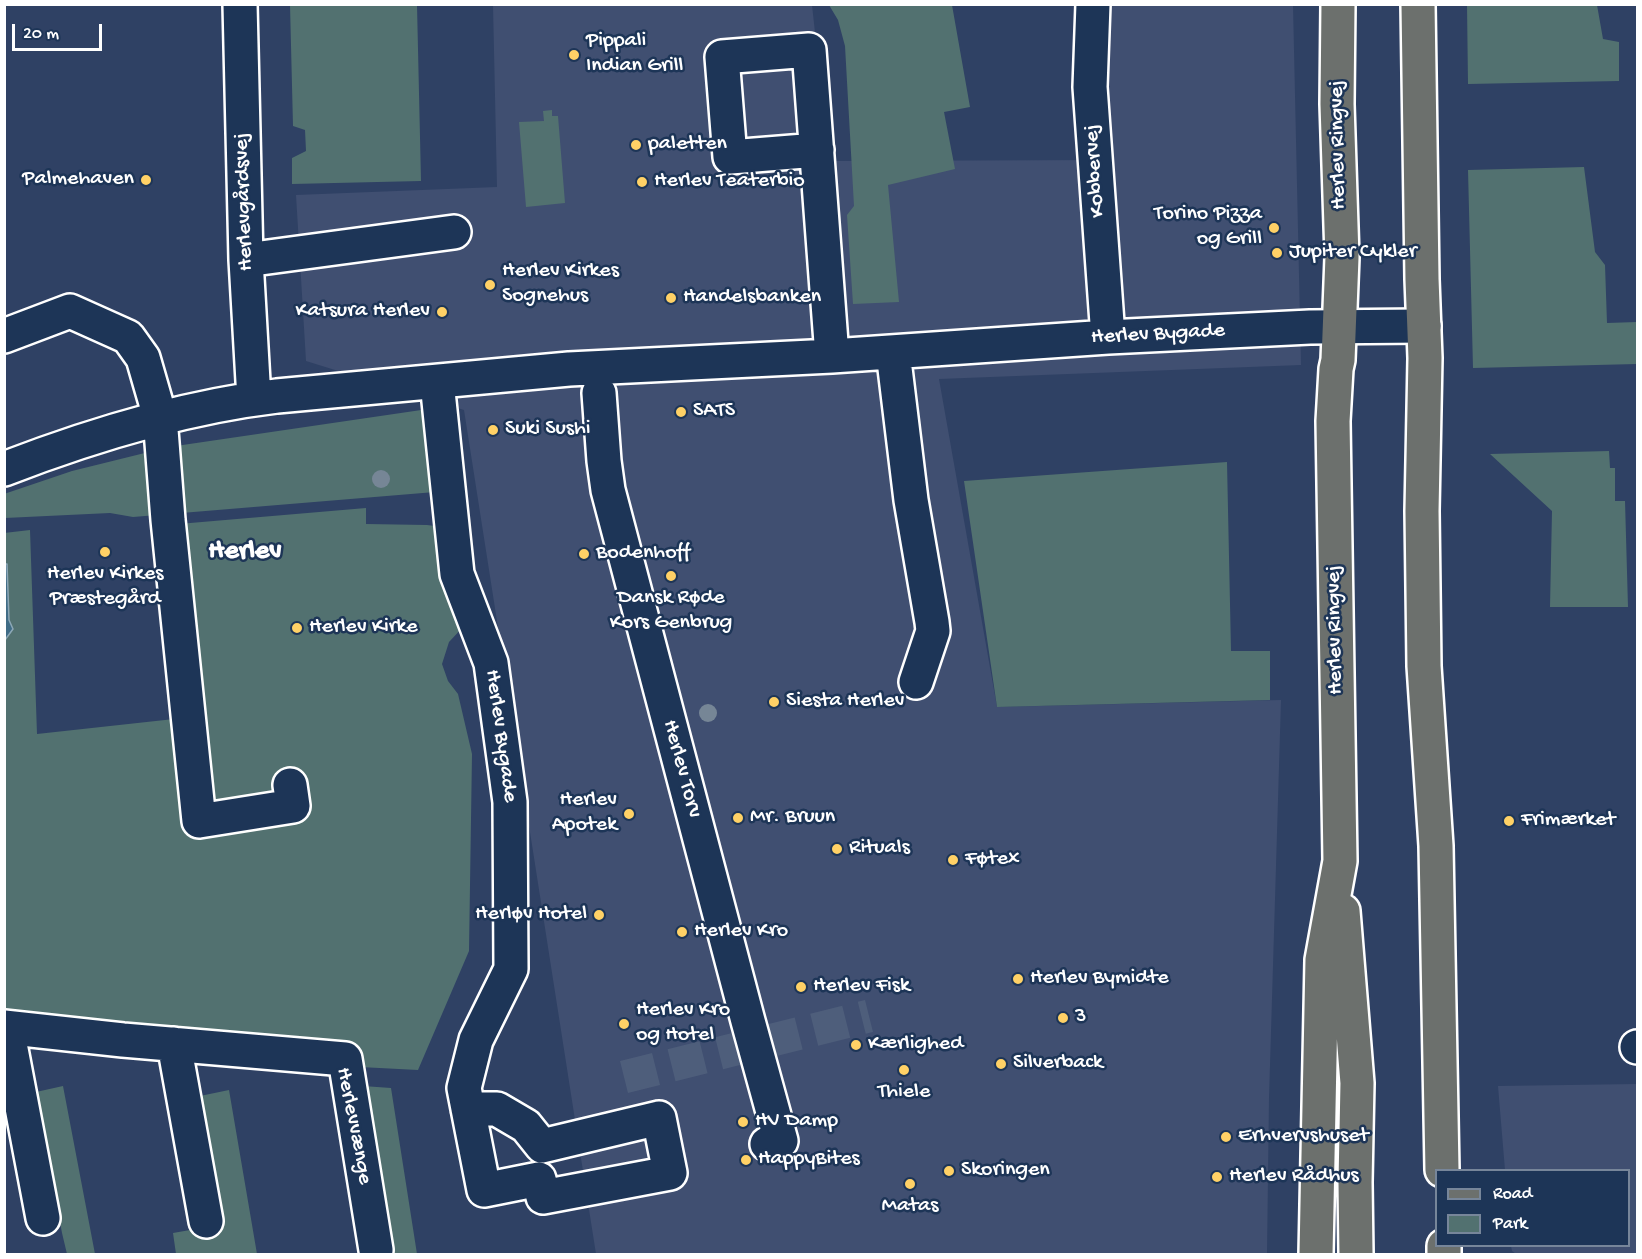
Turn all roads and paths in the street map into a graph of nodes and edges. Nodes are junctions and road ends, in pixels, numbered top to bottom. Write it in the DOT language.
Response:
graph roads {
  1 [pos="240,4"];
  2 [pos="1093,4"];
  3 [pos="1338,4"];
  4 [pos="1418,4"];
  5 [pos="817,150"];
  6 [pos="454,232"];
  7 [pos="246,260"];
  8 [pos="1424,326"];
  9 [pos="1340,327"];
  10 [pos="4,336"];
  11 [pos="1108,337"];
  12 [pos="893,352"];
  13 [pos="832,356"];
  14 [pos="437,382"];
  15 [pos="599,393"];
  16 [pos="254,399"];
  17 [pos="160,417"];
  18 [pos="4,469"];
  19 [pos="916,682"];
  20 [pos="290,785"];
  21 [pos="1340,861"];
  22 [pos="6,1027"];
  23 [pos="174,1044"];
  24 [pos="466,1098"];
  25 [pos="774,1142"];
  26 [pos="1442,1169"];
  27 [pos="43,1218"];
  28 [pos="206,1221"];
  29 [pos="376,1250"];
  30 [pos="1316,1254"];
  31 [pos="1356,1254"];
  1 -- 7 [label="street, Herlevgårdsvej"];
  2 -- 11 [label="street, Kobbervej"];
  3 -- 9 [label="main road, Herlev Ringvej"];
  4 -- 8 [label="main road"];
  5 -- 13 [label="street"];
  6 -- 7 [label="street"];
  7 -- 16 [label="street, Herlevgårdsvej"];
  8 -- 9 [label="street, Herlev Bygade"];
  8 -- 26 [label="main road"];
  9 -- 11 [label="street, Herlev Bygade"];
  9 -- 21 [label="main road, Herlev Ringvej"];
  10 -- 17 [label="street"];
  11 -- 12 [label="street, Herlev Bygade"];
  12 -- 13 [label="street, Herlev Bygade"];
  12 -- 19 [label="street"];
  13 -- 14 [label="street, Herlev Bygade"];
  14 -- 16 [label="street, Herlev Bygade"];
  14 -- 24 [label="street, Herlev Bygade"];
  15 -- 25 [label="street, Herlev Torv"];
  16 -- 17 [label="street, Herlev Bygade"];
  17 -- 18 [label="street, Herlev Bygade"];
  17 -- 20 [label="street"];
  21 -- 30 [label="main road, Herlev Ringvej"];
  21 -- 31 [label="main road"];
  22 -- 23 [label="street, Herlevvænge"];
  22 -- 27 [label="street, Herlevvænge"];
  23 -- 28 [label="street"];
  23 -- 29 [label="street, Herlevvænge"];
  24 -- 24 [label="street"];
}
